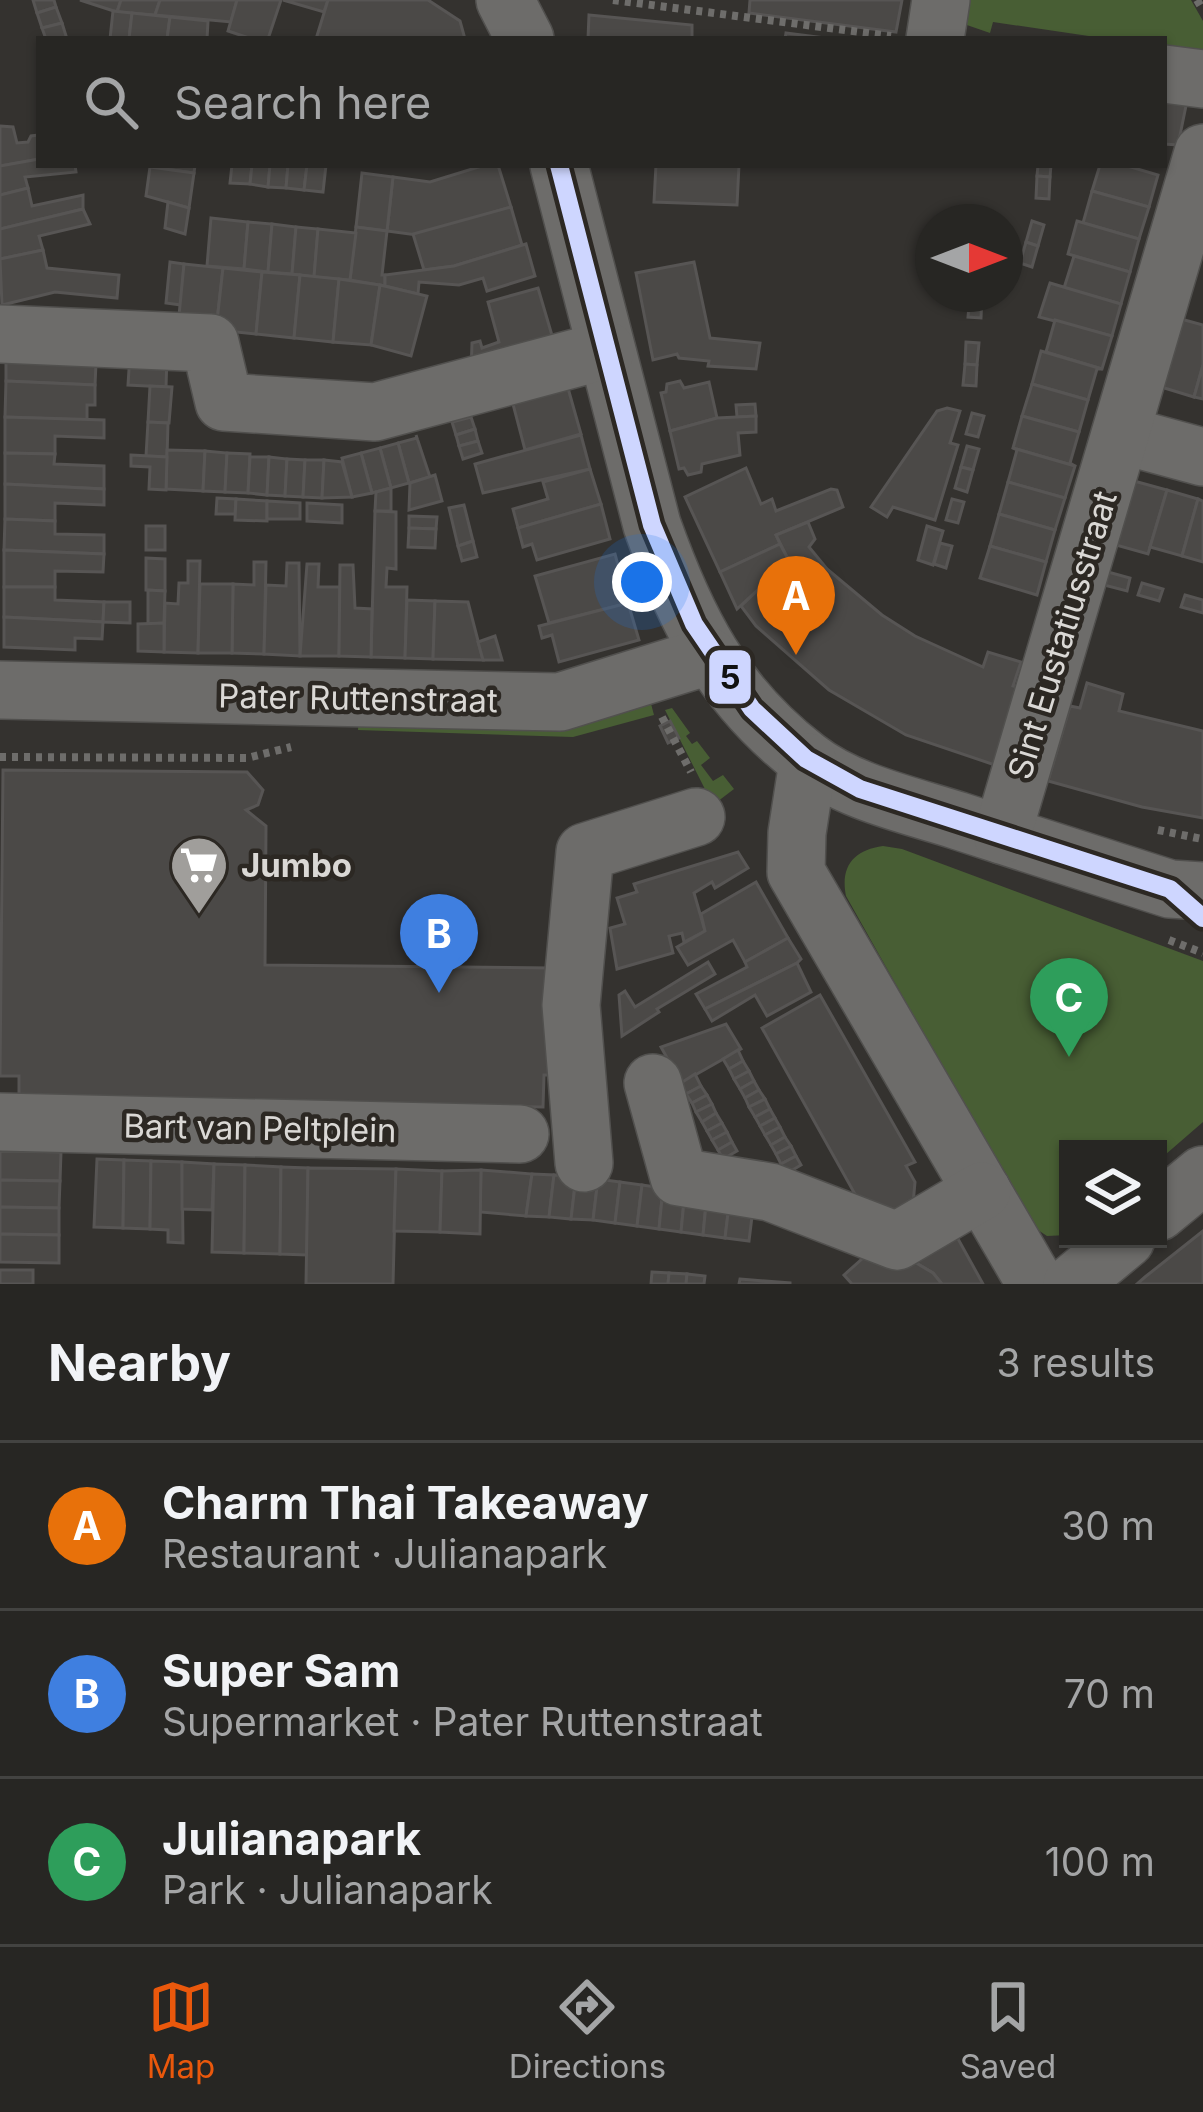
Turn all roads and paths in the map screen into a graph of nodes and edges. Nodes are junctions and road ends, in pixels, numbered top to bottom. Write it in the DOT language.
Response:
graph roads {
  1 [pos="613,0"];
  2 [pos="941,0"];
  3 [pos="1197,0"];
  4 [pos="1203,10"];
  5 [pos="897,36"];
  6 [pos="914,36"];
  7 [pos="1167,74"];
  8 [pos="1203,79"];
  9 [pos="1203,153"];
  10 [pos="560,168"];
  11 [pos="0,334"];
  12 [pos="606,350"];
  13 [pos="1122,435"];
  14 [pos="1203,458"];
  15 [pos="708,656"];
  16 [pos="0,690"];
  17 [pos="641,723"];
  18 [pos="301,745"];
  19 [pos="0,757"];
  20 [pos="808,762"];
  21 [pos="695,798"];
  22 [pos="1146,827"];
  23 [pos="1002,835"];
  24 [pos="1203,839"];
  25 [pos="1192,899"];
  26 [pos="653,1083"];
  27 [pos="0,1122"];
  28 [pos="520,1134"];
  29 [pos="584,1163"];
  30 [pos="1203,1175"];
  31 [pos="982,1191"];
  32 [pos="1167,1205"];
  33 [pos="1115,1248"];
  34 [pos="1036,1284"];
  35 [pos="1072,1284"];
  1 -- 5 [label="path"];
  2 -- 6 [label="street"];
  3 -- 4 [label="path"];
  7 -- 8 [label="street"];
  9 -- 13 [label="street, Sint Eustatiusstraat"];
  10 -- 12 [label="street"];
  11 -- 12 [label="street"];
  12 -- 15 [label="street"];
  13 -- 14 [label="street"];
  13 -- 23 [label="street, Sint Eustatiusstraat"];
  15 -- 16 [label="street, Pater Ruttenstraat"];
  15 -- 20 [label="street"];
  17 -- 21 [label="path"];
  18 -- 19 [label="path"];
  20 -- 23 [label="street"];
  20 -- 31 [label="street"];
  21 -- 29 [label="street"];
  22 -- 24 [label="path"];
  23 -- 25 [label="street"];
  26 -- 31 [label="street"];
  27 -- 28 [label="street, Bart van Peltplein"];
  30 -- 32 [label="street"];
  31 -- 34 [label="street"];
  33 -- 35 [label="street"];
}
